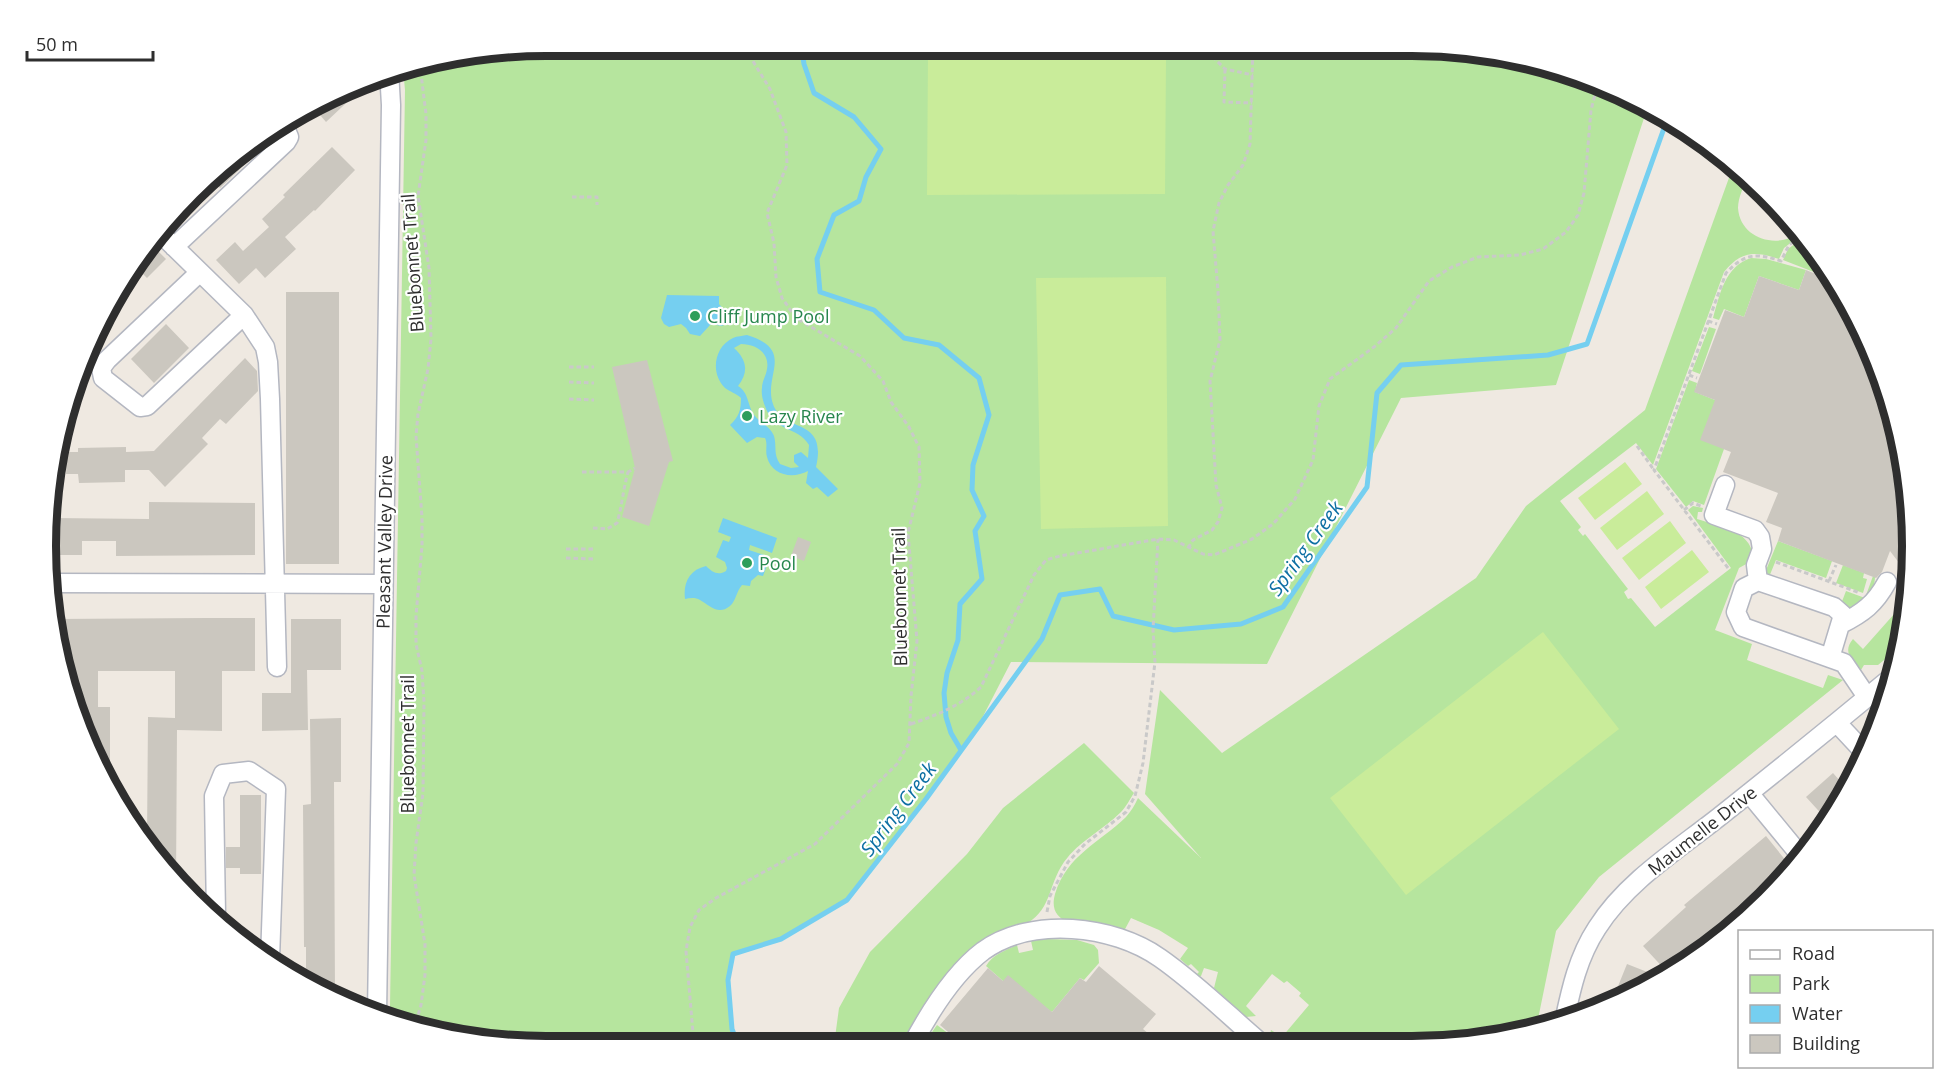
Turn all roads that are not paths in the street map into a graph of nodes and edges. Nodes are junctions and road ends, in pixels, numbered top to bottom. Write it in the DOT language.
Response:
graph roads {
  1 [pos="390,81"];
  2 [pos="286,130"];
  3 [pos="168,240"];
  4 [pos="200,272"];
  5 [pos="244,315"];
  6 [pos="1725,485"];
  7 [pos="1758,582"];
  8 [pos="1887,582"];
  9 [pos="57,583"];
  10 [pos="276,584"];
  11 [pos="383,584"];
  12 [pos="1841,624"];
  13 [pos="1830,658"];
  14 [pos="278,667"];
  15 [pos="1881,686"];
  16 [pos="1868,697"];
  17 [pos="1837,723"];
  18 [pos="1859,746"];
  19 [pos="1749,794"];
  20 [pos="1796,850"];
  21 [pos="216,908"];
  22 [pos="270,952"];
  23 [pos="377,1006"];
  24 [pos="1566,1011"];
  25 [pos="917,1036"];
  26 [pos="1253,1036"];
  1 -- 11 [label="street, Pleasant Valley Drive"];
  2 -- 3 [label="street"];
  3 -- 4 [label="street"];
  4 -- 5 [label="street"];
  4 -- 5 [label="street"];
  5 -- 10 [label="street"];
  6 -- 7 [label="street"];
  7 -- 12 [label="street"];
  7 -- 13 [label="street"];
  8 -- 12 [label="street"];
  9 -- 10 [label="street"];
  10 -- 11 [label="street"];
  10 -- 14 [label="street"];
  11 -- 23 [label="street, Pleasant Valley Drive"];
  12 -- 13 [label="street"];
  13 -- 16 [label="street"];
  15 -- 16 [label="street, Maumelle Drive"];
  16 -- 17 [label="street, Maumelle Drive"];
  17 -- 18 [label="street"];
  17 -- 19 [label="street, Maumelle Drive"];
  19 -- 20 [label="street"];
  19 -- 24 [label="street, Maumelle Drive"];
  21 -- 22 [label="street"];
  25 -- 26 [label="street"];
}
